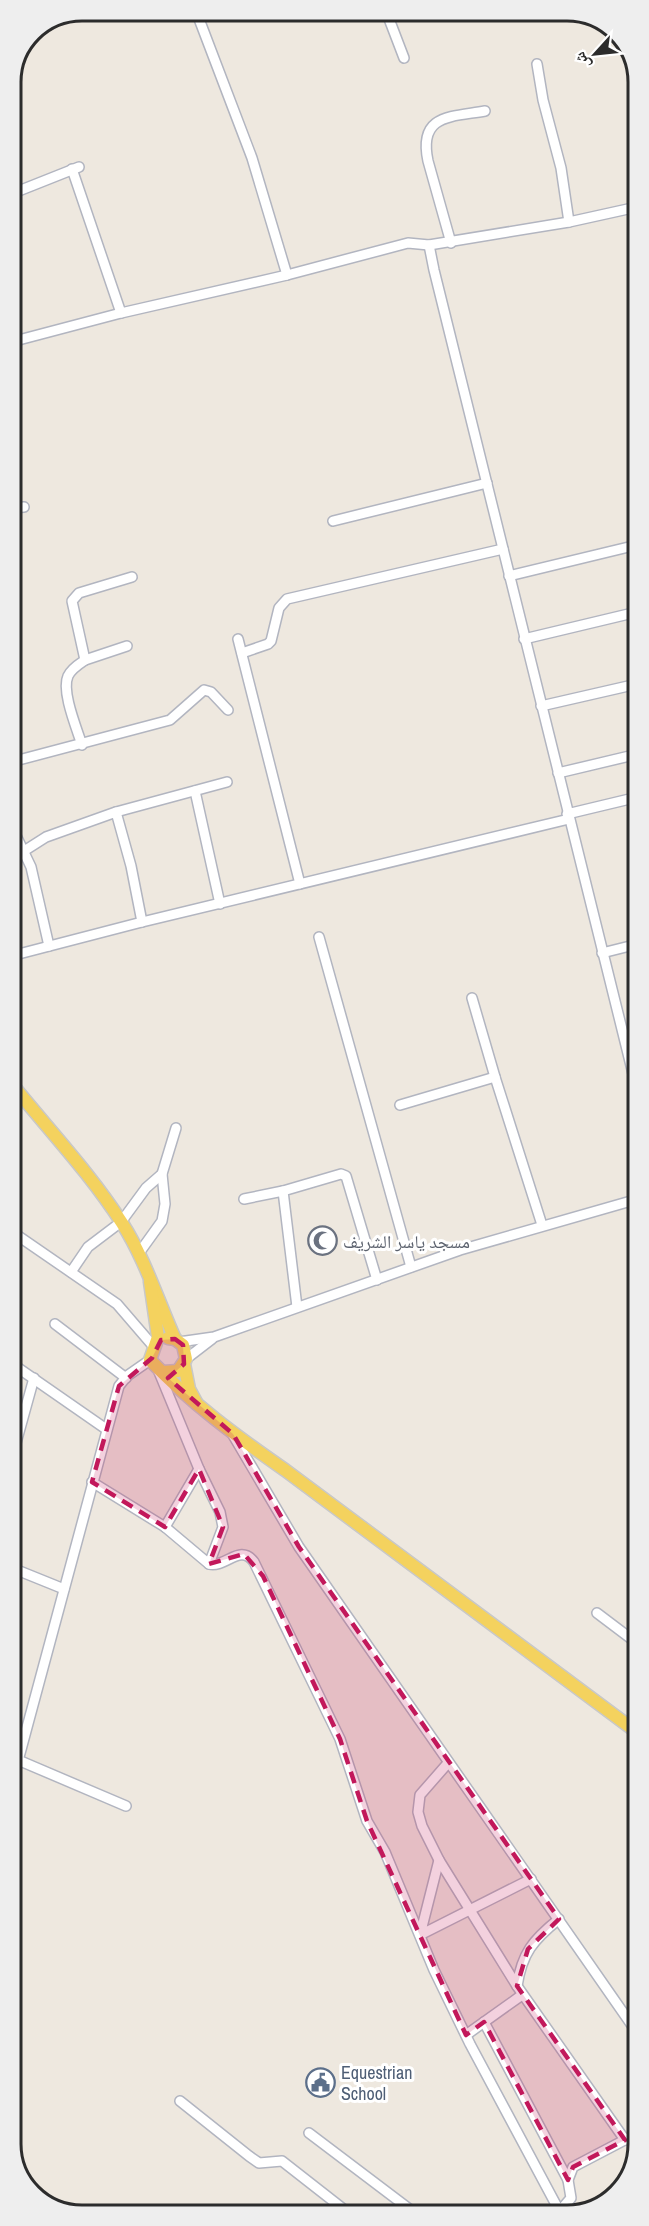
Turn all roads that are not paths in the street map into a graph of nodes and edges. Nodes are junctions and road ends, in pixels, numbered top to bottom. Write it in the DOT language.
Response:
graph roads {
  1 [pos="200,21"];
  2 [pos="390,21"];
  3 [pos="404,58"];
  4 [pos="537,64"];
  5 [pos="485,111"];
  6 [pos="21,190"];
  7 [pos="628,209"];
  8 [pos="569,222"];
  9 [pos="451,243"];
  10 [pos="429,245"];
  11 [pos="287,275"];
  12 [pos="121,313"];
  13 [pos="21,340"];
  14 [pos="487,483"];
  15 [pos="21,507"];
  16 [pos="24,507"];
  17 [pos="333,521"];
  18 [pos="628,547"];
  19 [pos="503,549"];
  20 [pos="509,576"];
  21 [pos="132,577"];
  22 [pos="628,614"];
  23 [pos="238,639"];
  24 [pos="524,639"];
  25 [pos="127,646"];
  26 [pos="242,653"];
  27 [pos="85,660"];
  28 [pos="628,686"];
  29 [pos="541,706"];
  30 [pos="228,710"];
  31 [pos="82,745"];
  32 [pos="628,756"];
  33 [pos="21,760"];
  34 [pos="558,773"];
  35 [pos="227,782"];
  36 [pos="195,791"];
  37 [pos="628,800"];
  38 [pos="116,812"];
  39 [pos="568,817"];
  40 [pos="21,844"];
  41 [pos="24,851"];
  42 [pos="300,884"];
  43 [pos="220,904"];
  44 [pos="142,922"];
  45 [pos="319,937"];
  46 [pos="49,946"];
  47 [pos="628,946"];
  48 [pos="21,953"];
  49 [pos="602,953"];
  50 [pos="472,998"];
  51 [pos="628,1055"];
  52 [pos="495,1077"];
  53 [pos="21,1095"];
  54 [pos="400,1105"];
  55 [pos="176,1128"];
  56 [pos="162,1174"];
  57 [pos="283,1191"];
  58 [pos="244,1198"];
  59 [pos="628,1202"];
  60 [pos="121,1222"];
  61 [pos="542,1225"];
  62 [pos="21,1238"];
  63 [pos="139,1253"];
  64 [pos="411,1268"];
  65 [pos="71,1272"];
  66 [pos="377,1280"];
  67 [pos="150,1282"];
  68 [pos="297,1307"];
  69 [pos="55,1324"];
  70 [pos="214,1337"];
  71 [pos="177,1340"];
  72 [pos="155,1345"];
  73 [pos="150,1360"];
  74 [pos="185,1361"];
  75 [pos="21,1370"];
  76 [pos="161,1371"];
  77 [pos="34,1378"];
  78 [pos="126,1378"];
  79 [pos="200,1408"];
  80 [pos="21,1425"];
  81 [pos="106,1429"];
  82 [pos="233,1434"];
  83 [pos="199,1469"];
  84 [pos="92,1482"];
  85 [pos="165,1527"];
  86 [pos="209,1564"];
  87 [pos="21,1572"];
  88 [pos="64,1589"];
  89 [pos="597,1613"];
  90 [pos="628,1636"];
  91 [pos="628,1725"];
  92 [pos="21,1749"];
  93 [pos="21,1761"];
  94 [pos="448,1762"];
  95 [pos="126,1806"];
  96 [pos="439,1860"];
  97 [pos="531,1879"];
  98 [pos="470,1910"];
  99 [pos="559,1919"];
  100 [pos="420,1935"];
  101 [pos="519,1990"];
  102 [pos="628,2019"];
  103 [pos="484,2022"];
  104 [pos="466,2035"];
  105 [pos="180,2101"];
  106 [pos="309,2133"];
  107 [pos="628,2138"];
  108 [pos="625,2140"];
  109 [pos="568,2180"];
  110 [pos="338,2205"];
  111 [pos="404,2205"];
  112 [pos="556,2205"];
  113 [pos="566,2205"];
  1 -- 11 [label="street"];
  2 -- 3 [label="street"];
  4 -- 8 [label="street"];
  5 -- 9 [label="street"];
  6 -- 12 [label="street"];
  7 -- 8 [label="street"];
  8 -- 9 [label="street"];
  9 -- 10 [label="street"];
  10 -- 11 [label="street"];
  10 -- 14 [label="street"];
  11 -- 12 [label="street"];
  12 -- 13 [label="street"];
  14 -- 17 [label="street"];
  14 -- 19 [label="street"];
  15 -- 16 [label="street"];
  18 -- 20 [label="street"];
  19 -- 20 [label="street"];
  19 -- 26 [label="street"];
  20 -- 24 [label="street"];
  21 -- 27 [label="street"];
  22 -- 24 [label="street"];
  23 -- 26 [label="street"];
  24 -- 29 [label="street"];
  25 -- 27 [label="street"];
  26 -- 42 [label="street"];
  27 -- 31 [label="street"];
  28 -- 29 [label="street"];
  29 -- 34 [label="street"];
  30 -- 31 [label="street"];
  31 -- 33 [label="street"];
  32 -- 34 [label="street"];
  34 -- 39 [label="street"];
  35 -- 36 [label="street"];
  36 -- 38 [label="street"];
  36 -- 43 [label="street"];
  37 -- 39 [label="street"];
  38 -- 41 [label="street"];
  38 -- 44 [label="street"];
  39 -- 42 [label="street"];
  39 -- 49 [label="street"];
  40 -- 41 [label="street"];
  41 -- 46 [label="street"];
  42 -- 43 [label="street"];
  43 -- 44 [label="street"];
  44 -- 46 [label="street"];
  45 -- 64 [label="street"];
  46 -- 48 [label="street"];
  47 -- 49 [label="street"];
  49 -- 51 [label="street"];
  50 -- 52 [label="street"];
  52 -- 54 [label="street"];
  52 -- 61 [label="street"];
  53 -- 60 [label="main road"];
  55 -- 56 [label="street"];
  56 -- 60 [label="street"];
  56 -- 63 [label="street"];
  57 -- 58 [label="street"];
  57 -- 66 [label="street"];
  57 -- 68 [label="street"];
  59 -- 61 [label="street"];
  60 -- 63 [label="main road"];
  60 -- 65 [label="street"];
  61 -- 64 [label="street"];
  62 -- 65 [label="street"];
  63 -- 67 [label="main road"];
  64 -- 66 [label="street"];
  65 -- 72 [label="street"];
  66 -- 68 [label="street"];
  67 -- 71 [label="main road"];
  67 -- 72 [label="main road"];
  68 -- 70 [label="street"];
  69 -- 78 [label="street"];
  70 -- 71 [label="street"];
  70 -- 74 [label="street"];
  71 -- 72 [label="main road"];
  71 -- 74 [label="main road"];
  72 -- 73 [label="main road"];
  73 -- 76 [label="main road"];
  73 -- 78 [label="street"];
  74 -- 76 [label="main road"];
  74 -- 79 [label="main road"];
  75 -- 77 [label="street"];
  76 -- 79 [label="main road"];
  76 -- 83 [label="street"];
  77 -- 80 [label="street"];
  77 -- 81 [label="street"];
  78 -- 81 [label="street"];
  79 -- 82 [label="main road"];
  81 -- 84 [label="street"];
  82 -- 91 [label="main road"];
  82 -- 94 [label="street"];
  83 -- 85 [label="street"];
  83 -- 86 [label="street"];
  84 -- 85 [label="street"];
  84 -- 88 [label="street"];
  85 -- 86 [label="street"];
  86 -- 100 [label="street"];
  87 -- 88 [label="street"];
  88 -- 92 [label="street"];
  89 -- 90 [label="street"];
  93 -- 95 [label="street"];
  94 -- 96 [label="street"];
  94 -- 97 [label="street"];
  96 -- 98 [label="street"];
  96 -- 100 [label="street"];
  97 -- 98 [label="street"];
  97 -- 99 [label="street"];
  98 -- 100 [label="street"];
  98 -- 101 [label="street"];
  99 -- 101 [label="street"];
  99 -- 102 [label="street"];
  100 -- 104 [label="street"];
  101 -- 103 [label="street"];
  101 -- 108 [label="street"];
  103 -- 104 [label="street"];
  103 -- 109 [label="street"];
  104 -- 112 [label="street"];
  105 -- 110 [label="street"];
  106 -- 111 [label="street"];
  107 -- 108 [label="street"];
  108 -- 109 [label="street"];
  109 -- 113 [label="street"];
}
